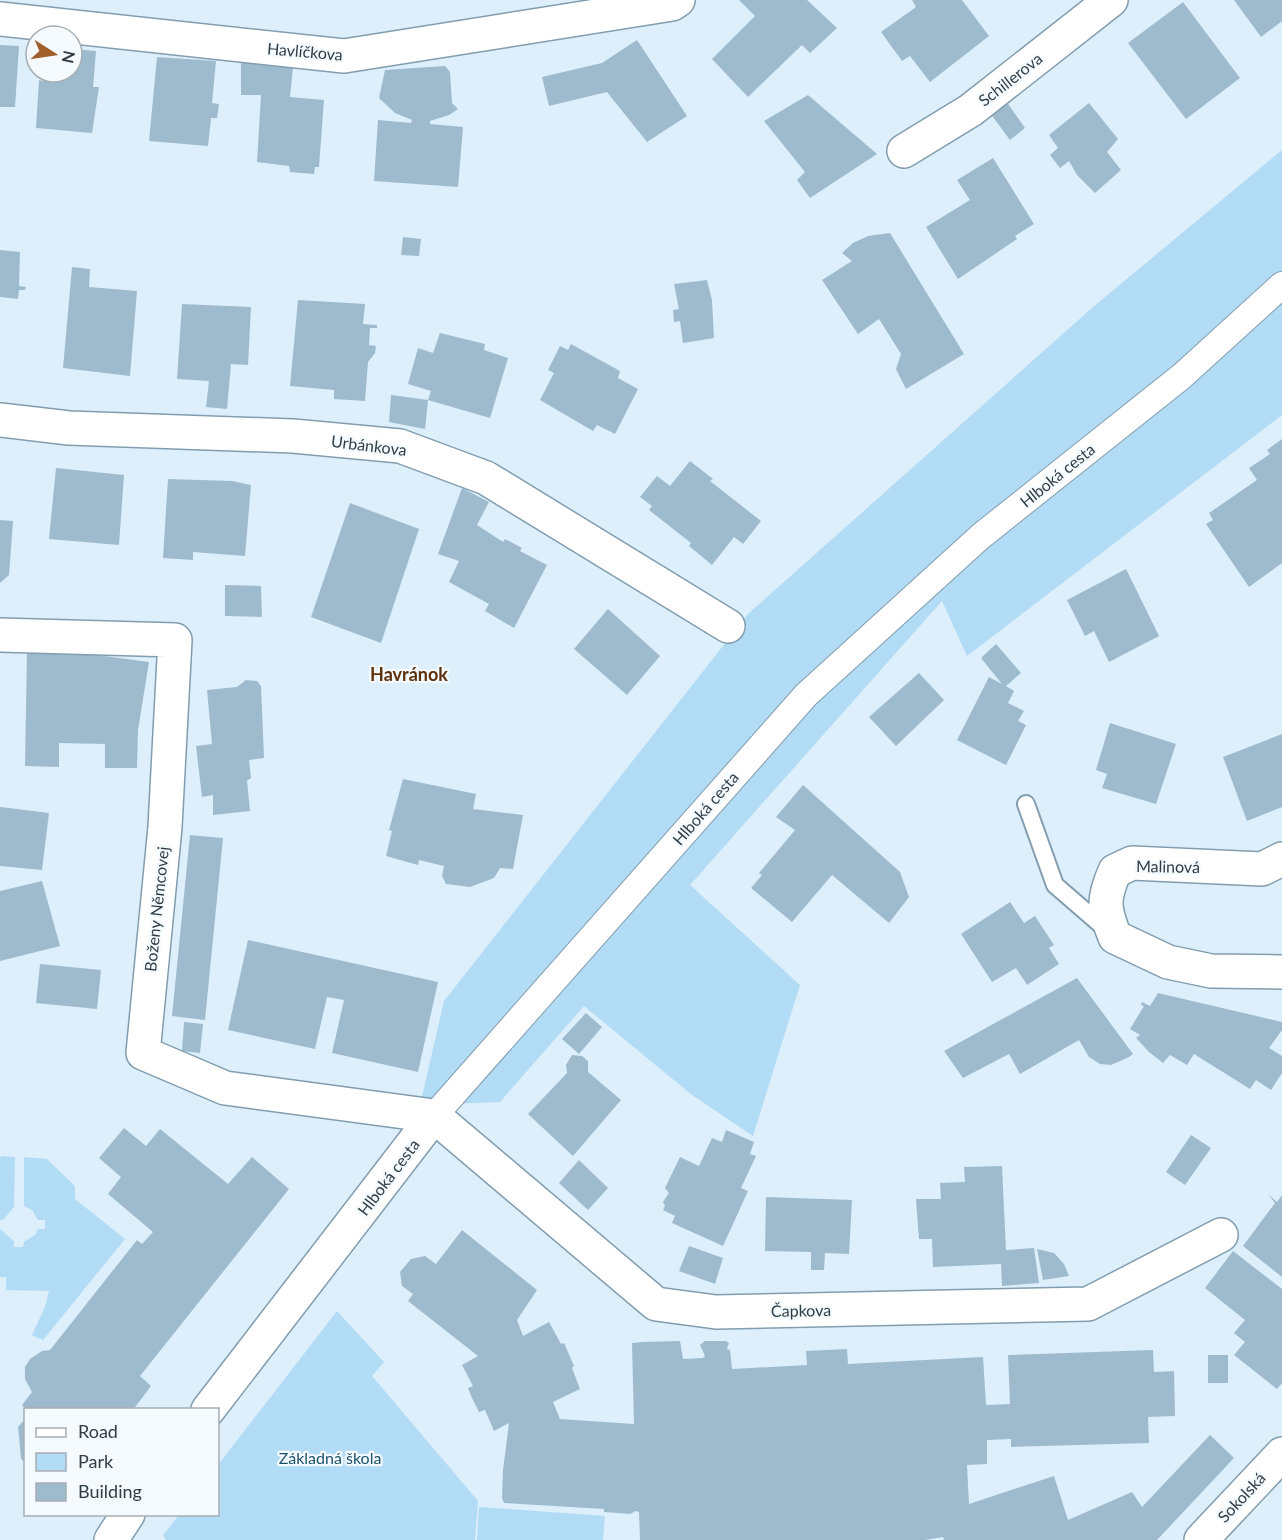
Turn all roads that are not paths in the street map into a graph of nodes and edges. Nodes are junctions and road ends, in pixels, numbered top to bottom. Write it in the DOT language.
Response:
graph roads {
  1 [pos="678,0"];
  2 [pos="1111,0"];
  3 [pos="0,19"];
  4 [pos="904,151"];
  5 [pos="1282,285"];
  6 [pos="0,420"];
  7 [pos="728,626"];
  8 [pos="0,635"];
  9 [pos="1026,804"];
  10 [pos="1282,859"];
  11 [pos="1115,937"];
  12 [pos="1282,972"];
  13 [pos="434,1116"];
  14 [pos="1221,1235"];
  15 [pos="210,1408"];
  16 [pos="1282,1454"];
  17 [pos="127,1516"];
  18 [pos="111,1540"];
  19 [pos="1200,1540"];
  1 -- 3 [label="street, Havlíčkova"];
  2 -- 4 [label="street, Schillerova"];
  5 -- 13 [label="street, Hlboká cesta"];
  6 -- 7 [label="street, Urbánkova"];
  8 -- 13 [label="street, Boženy Němcovej"];
  9 -- 11 [label="lane"];
  10 -- 11 [label="street, Malinová"];
  11 -- 12 [label="street"];
  13 -- 14 [label="street, Čapkova"];
  13 -- 15 [label="street, Hlboká cesta"];
  16 -- 19 [label="street, Sokolská"];
  17 -- 18 [label="street"];
}
